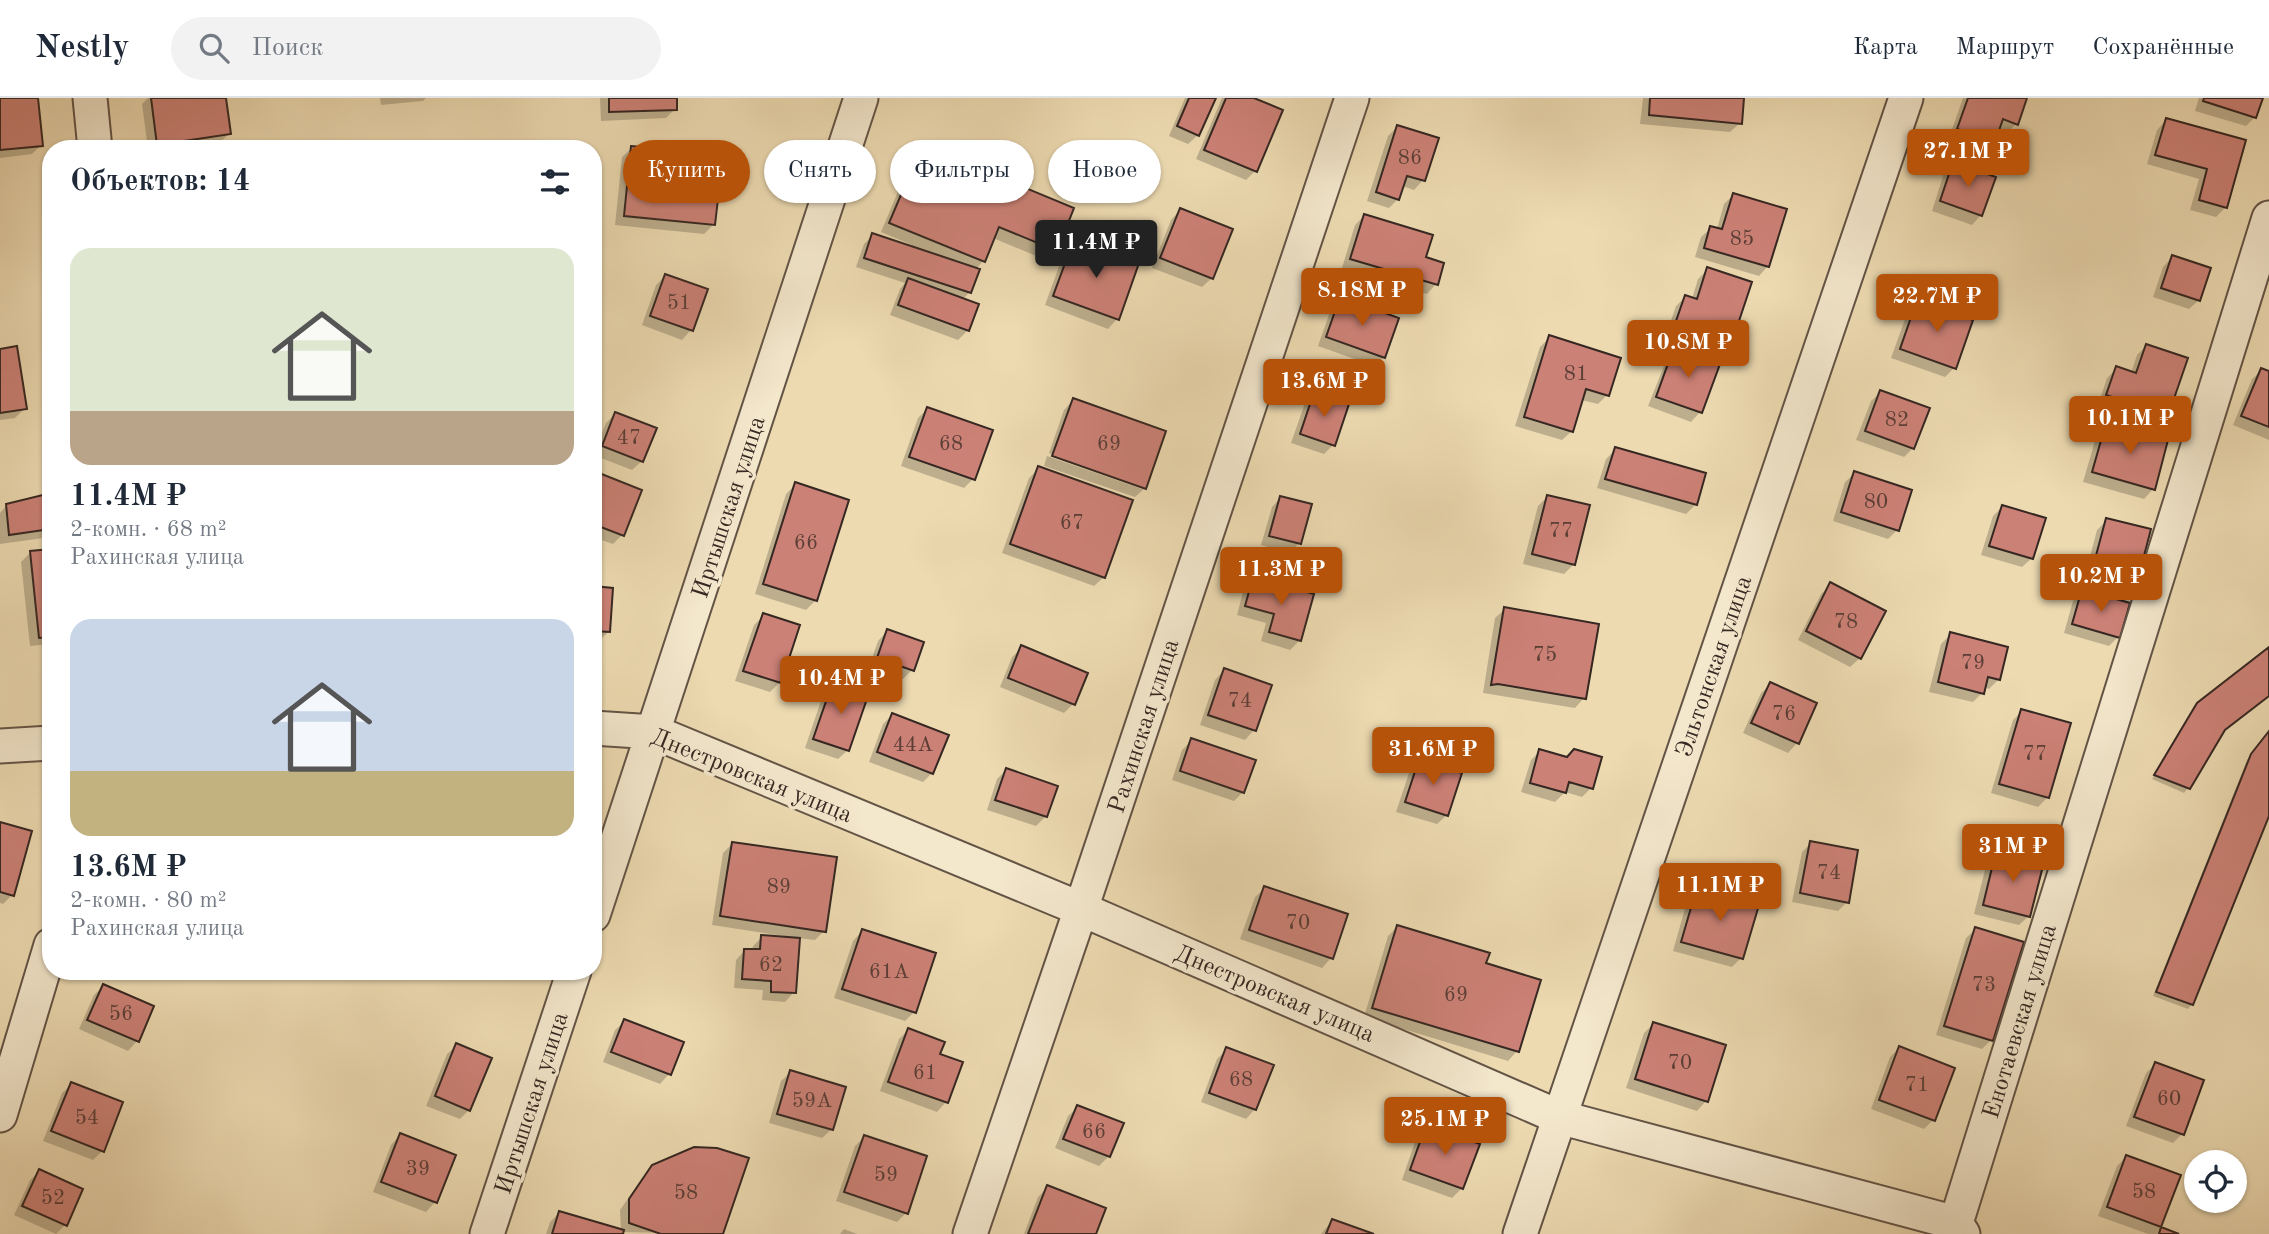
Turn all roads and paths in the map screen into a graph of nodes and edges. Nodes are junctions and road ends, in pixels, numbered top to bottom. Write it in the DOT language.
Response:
graph roads {
  1 [pos="90,98"];
  2 [pos="861,98"];
  3 [pos="1352,98"];
  4 [pos="1906,98"];
  5 [pos="94,140"];
  6 [pos="2269,219"];
  7 [pos="602,729"];
  8 [pos="654,732"];
  9 [pos="42,744"];
  10 [pos="0,746"];
  11 [pos="602,888"];
  12 [pos="1082,909"];
  13 [pos="42,975"];
  14 [pos="572,980"];
  15 [pos="0,1115"];
  16 [pos="1559,1117"];
  17 [pos="1960,1228"];
  18 [pos="487,1234"];
  19 [pos="970,1234"];
  20 [pos="1520,1234"];
  1 -- 5 [label="street"];
  2 -- 8 [label="street, Иртышская улица"];
  3 -- 12 [label="street, Рахинская улица"];
  4 -- 16 [label="street, Эльтонская улица"];
  6 -- 17 [label="street, Енотаевская улица"];
  7 -- 8 [label="street, Днестровская улица"];
  8 -- 11 [label="street, Иртышская улица"];
  8 -- 12 [label="street, Днестровская улица"];
  9 -- 10 [label="street"];
  12 -- 16 [label="street, Днестровская улица"];
  12 -- 19 [label="street, Рахинская улица"];
  13 -- 15 [label="street"];
  14 -- 18 [label="street, Иртышская улица"];
  16 -- 17 [label="street, Днестровская улица"];
  16 -- 20 [label="street, Эльтонская улица"];
}
